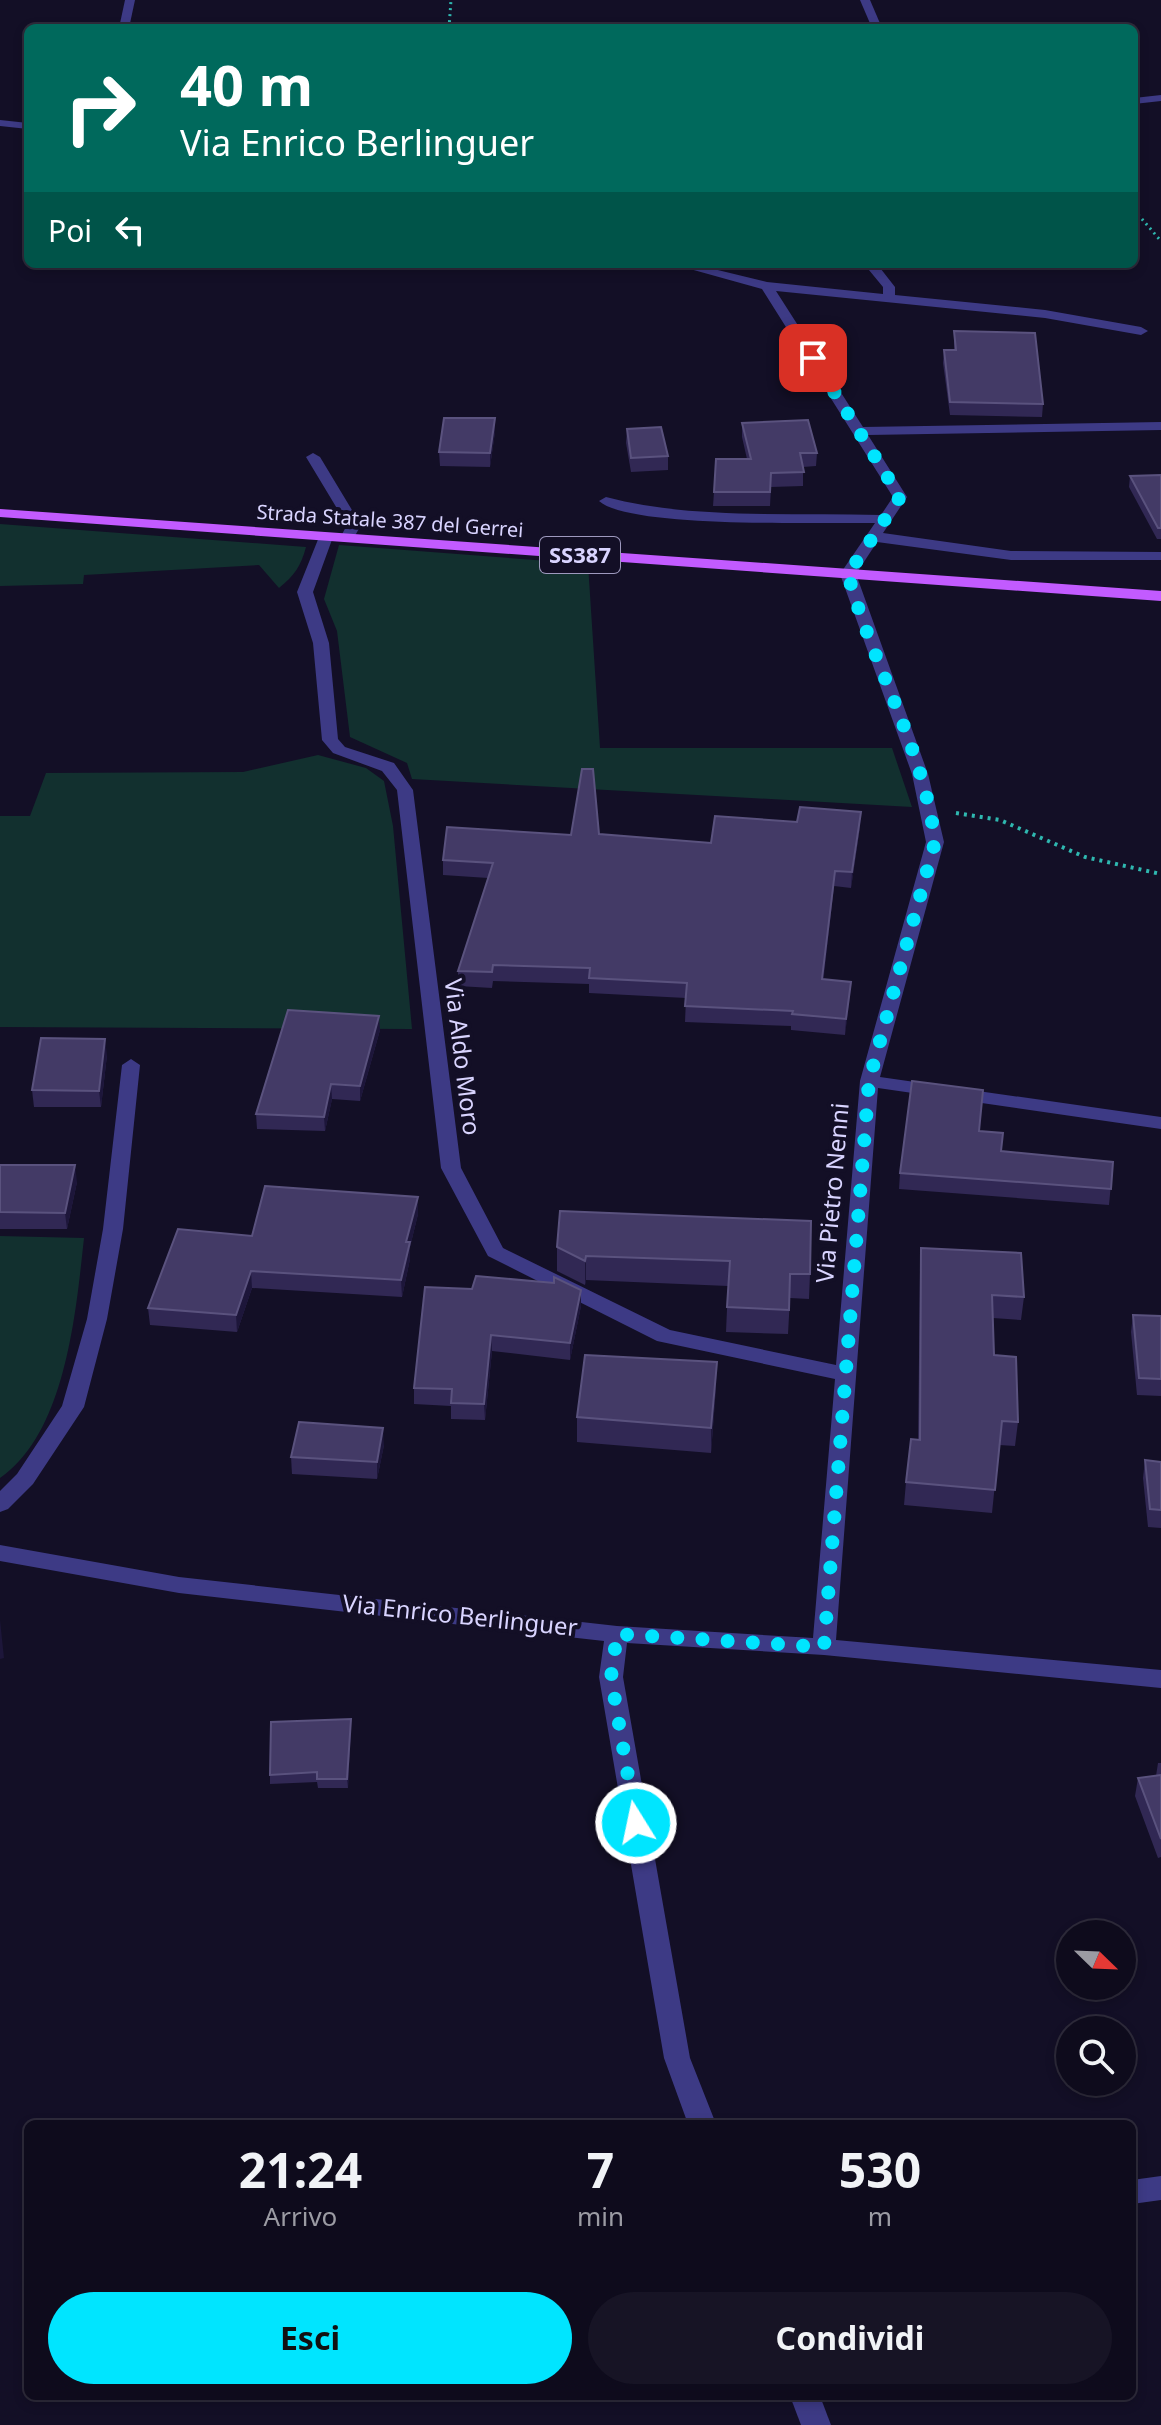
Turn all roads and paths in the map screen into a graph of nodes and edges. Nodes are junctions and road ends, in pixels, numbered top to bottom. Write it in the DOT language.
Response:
graph roads {
  1 [pos="130,0"];
  2 [pos="451,0"];
  3 [pos="865,0"];
  4 [pos="125,24"];
  5 [pos="449,24"];
  6 [pos="875,24"];
  7 [pos="1161,98"];
  8 [pos="1138,101"];
  9 [pos="0,123"];
  10 [pos="24,126"];
  11 [pos="1138,215"];
  12 [pos="1161,241"];
  13 [pos="694,268"];
  14 [pos="873,268"];
  15 [pos="767,286"];
  16 [pos="889,298"];
  17 [pos="1141,331"];
  18 [pos="1161,426"];
  19 [pos="858,431"];
  20 [pos="313,457"];
  21 [pos="606,501"];
  22 [pos="0,513"];
  23 [pos="885,519"];
  24 [pos="326,537"];
  25 [pos="873,537"];
  26 [pos="347,538"];
  27 [pos="1161,556"];
  28 [pos="848,574"];
  29 [pos="1161,596"];
  30 [pos="930,810"];
  31 [pos="1161,874"];
  32 [pos="131,1065"];
  33 [pos="869,1081"];
  34 [pos="1161,1123"];
  35 [pos="844,1374"];
  36 [pos="0,1504"];
  37 [pos="0,1553"];
  38 [pos="617,1634"];
  39 [pos="824,1647"];
  40 [pos="1161,1679"];
  41 [pos="700,2120"];
  42 [pos="1161,2188"];
  43 [pos="1136,2191"];
  44 [pos="807,2400"];
  45 [pos="816,2425"];
  1 -- 4 [label="street"];
  2 -- 5 [label="path"];
  3 -- 6 [label="street"];
  7 -- 8 [label="street"];
  9 -- 10 [label="street"];
  11 -- 12 [label="path"];
  13 -- 15 [label="street"];
  14 -- 16 [label="street"];
  15 -- 16 [label="street"];
  15 -- 19 [label="street"];
  16 -- 17 [label="street"];
  18 -- 19 [label="street"];
  19 -- 23 [label="street"];
  20 -- 26 [label="street"];
  21 -- 23 [label="street"];
  22 -- 24 [label="main road, Strada Statale 387 del Gerrei / SS387"];
  23 -- 25 [label="street"];
  24 -- 26 [label="main road, Strada Statale 387 del Gerrei / SS387"];
  24 -- 35 [label="street, Via Aldo Moro"];
  25 -- 27 [label="street"];
  25 -- 28 [label="street"];
  26 -- 28 [label="main road, Strada Statale 387 del Gerrei / SS387"];
  28 -- 29 [label="main road, Strada Statale 387 del Gerrei / SS387"];
  28 -- 30 [label="street, Via Pietro Nenni"];
  30 -- 31 [label="path"];
  30 -- 33 [label="street, Via Pietro Nenni"];
  32 -- 36 [label="street"];
  33 -- 34 [label="street"];
  33 -- 35 [label="street, Via Pietro Nenni"];
  35 -- 39 [label="street, Via Pietro Nenni"];
  37 -- 38 [label="street, Via Enrico Berlinguer"];
  38 -- 39 [label="street, Via Enrico Berlinguer"];
  38 -- 41 [label="street"];
  39 -- 40 [label="street, Via Enrico Berlinguer"];
  42 -- 43 [label="street"];
  44 -- 45 [label="street"];
}
